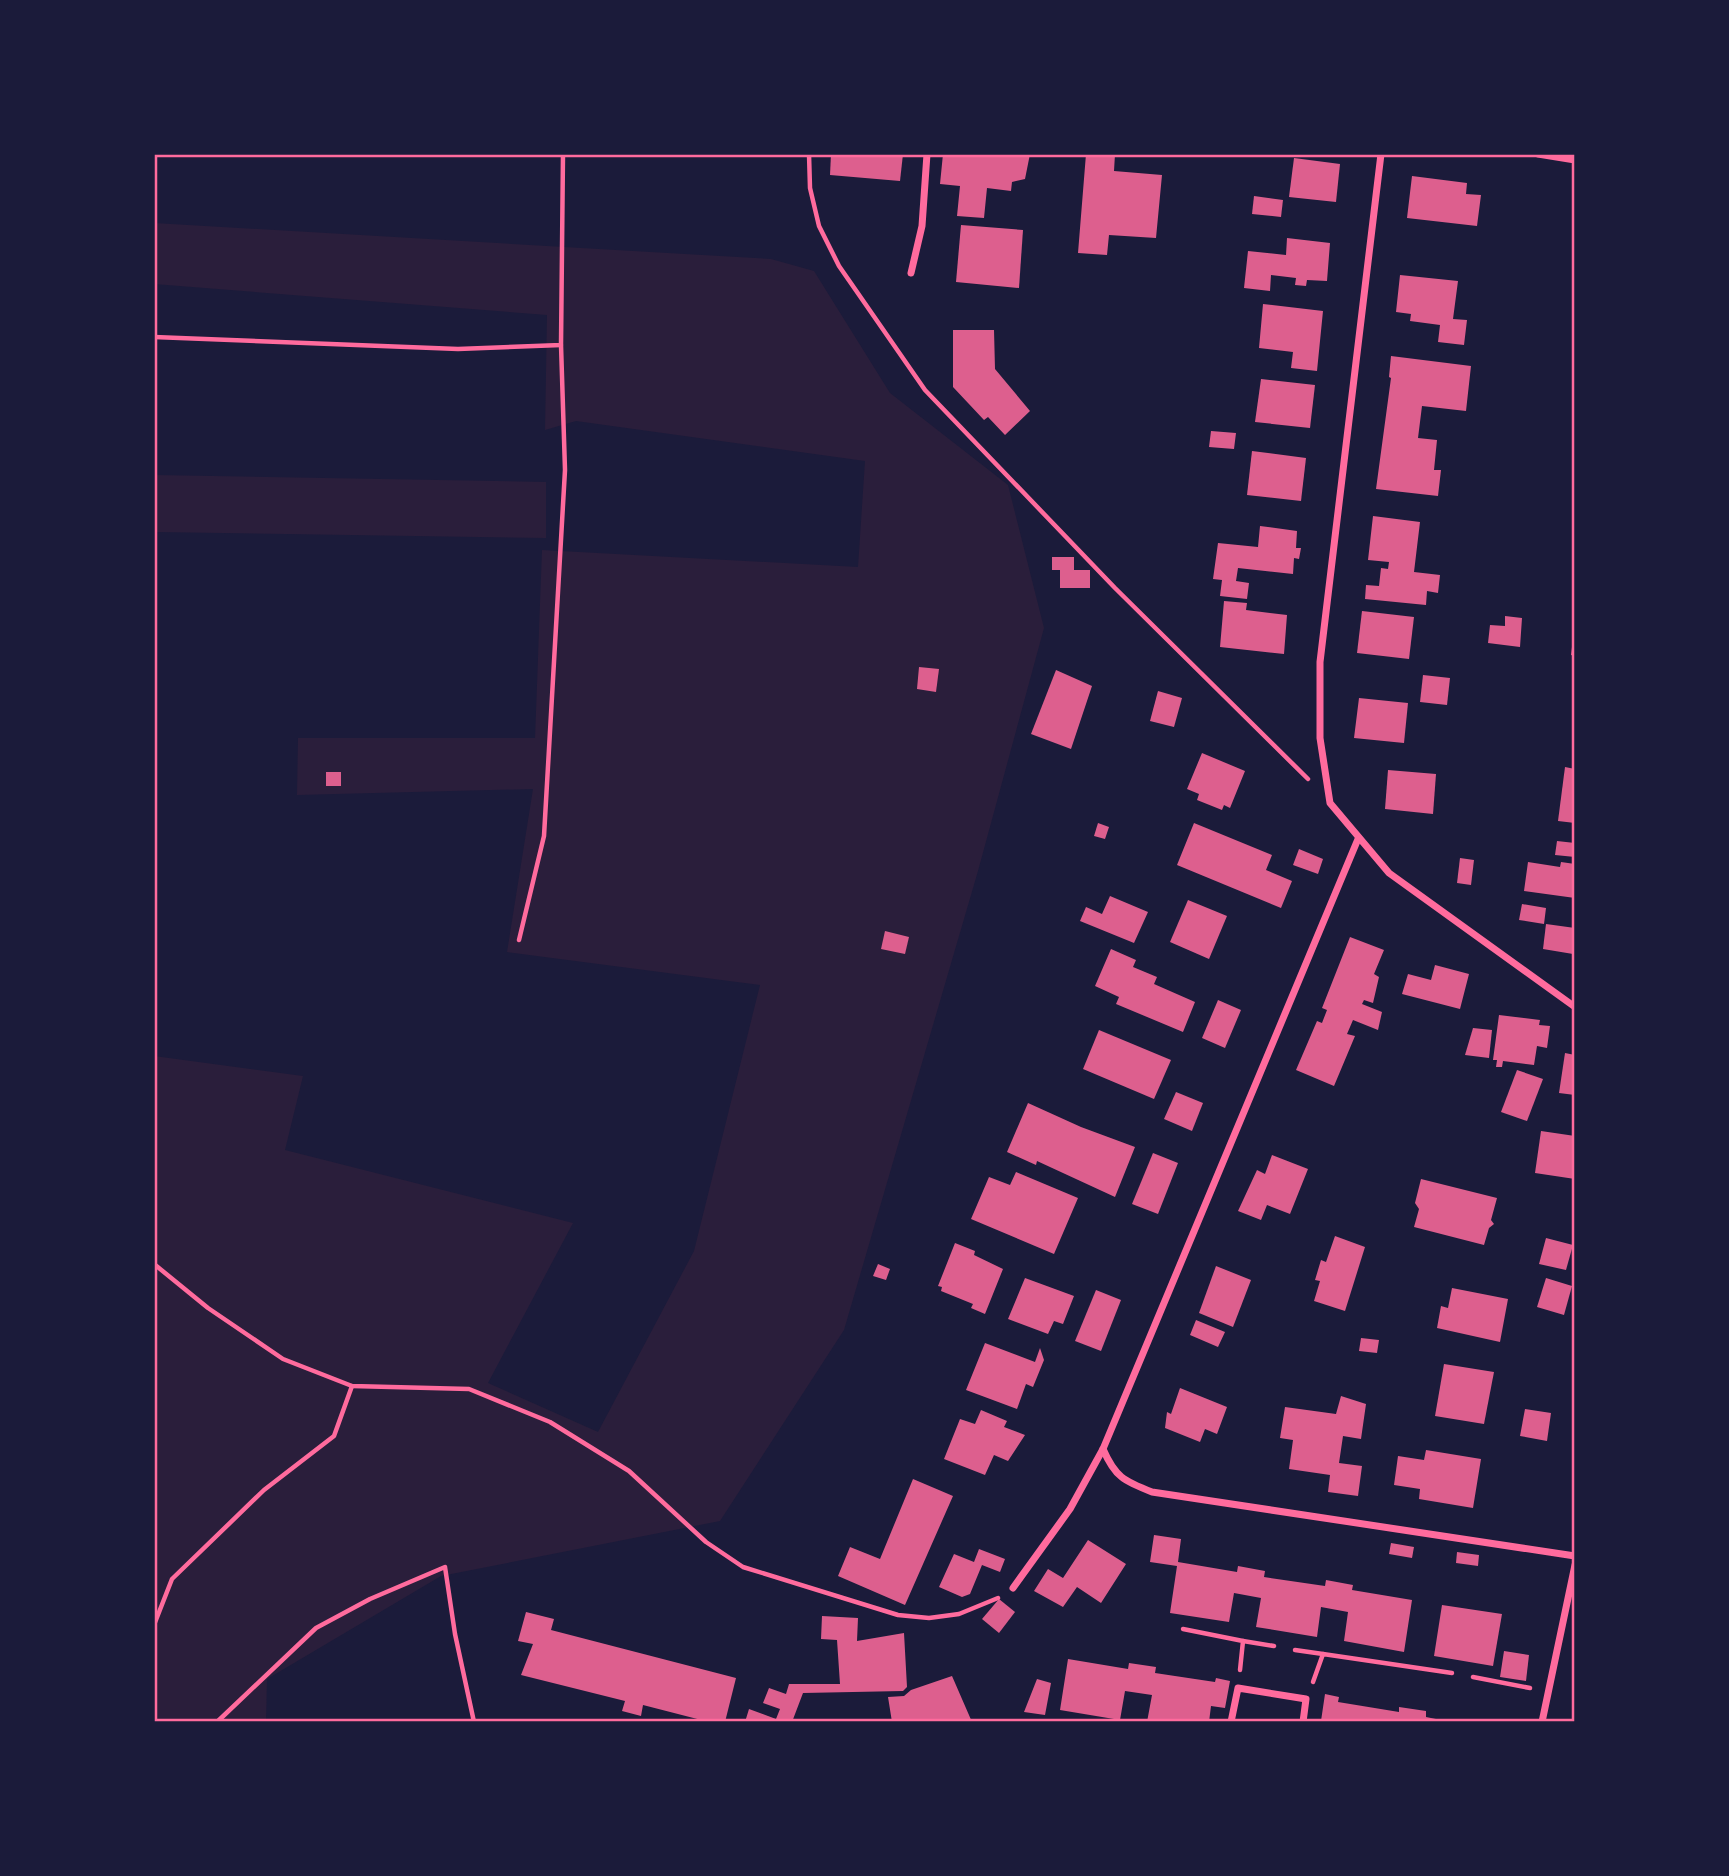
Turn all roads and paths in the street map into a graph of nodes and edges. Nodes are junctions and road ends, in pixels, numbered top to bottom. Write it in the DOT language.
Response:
graph roads {
  1 [pos="563,154"];
  2 [pos="809,154"];
  3 [pos="928,154"];
  4 [pos="1381,154"];
  5 [pos="1538,154"];
  6 [pos="1575,160"];
  7 [pos="911,272"];
  8 [pos="154,337"];
  9 [pos="561,345"];
  10 [pos="1330,803"];
  11 [pos="1357,839"];
  12 [pos="519,940"];
  13 [pos="1575,1007"];
  14 [pos="154,1264"];
  15 [pos="352,1386"];
  16 [pos="1103,1449"];
  17 [pos="1575,1556"];
  18 [pos="1575,1565"];
  19 [pos="1013,1588"];
  20 [pos="154,1625"];
  21 [pos="1183,1629"];
  22 [pos="1244,1641"];
  23 [pos="1274,1646"];
  24 [pos="1295,1650"];
  25 [pos="1323,1654"];
  26 [pos="1452,1673"];
  27 [pos="1473,1677"];
  28 [pos="1238,1688"];
  29 [pos="1548,1691"];
  30 [pos="1306,1699"];
  31 [pos="217,1722"];
  32 [pos="474,1722"];
  33 [pos="1231,1722"];
  34 [pos="1303,1722"];
  35 [pos="1542,1722"];
  1 -- 9 [label="path"];
  2 -- 10 [label="path"];
  3 -- 7 [label="street"];
  4 -- 10 [label="street"];
  5 -- 6 [label="street"];
  8 -- 9 [label="path"];
  9 -- 12 [label="path"];
  10 -- 11 [label="street"];
  11 -- 13 [label="street"];
  11 -- 16 [label="street"];
  14 -- 15 [label="path"];
  15 -- 19 [label="path"];
  15 -- 20 [label="path"];
  16 -- 17 [label="street"];
  16 -- 19 [label="street"];
  18 -- 29 [label="street"];
  21 -- 22 [label="path"];
  22 -- 23 [label="path"];
  22 -- 28 [label="path"];
  24 -- 25 [label="path"];
  25 -- 26 [label="path"];
  25 -- 30 [label="path"];
  27 -- 29 [label="path"];
  28 -- 30 [label="street"];
  28 -- 33 [label="street"];
  29 -- 35 [label="street"];
  30 -- 34 [label="street"];
  31 -- 32 [label="path"];
}
